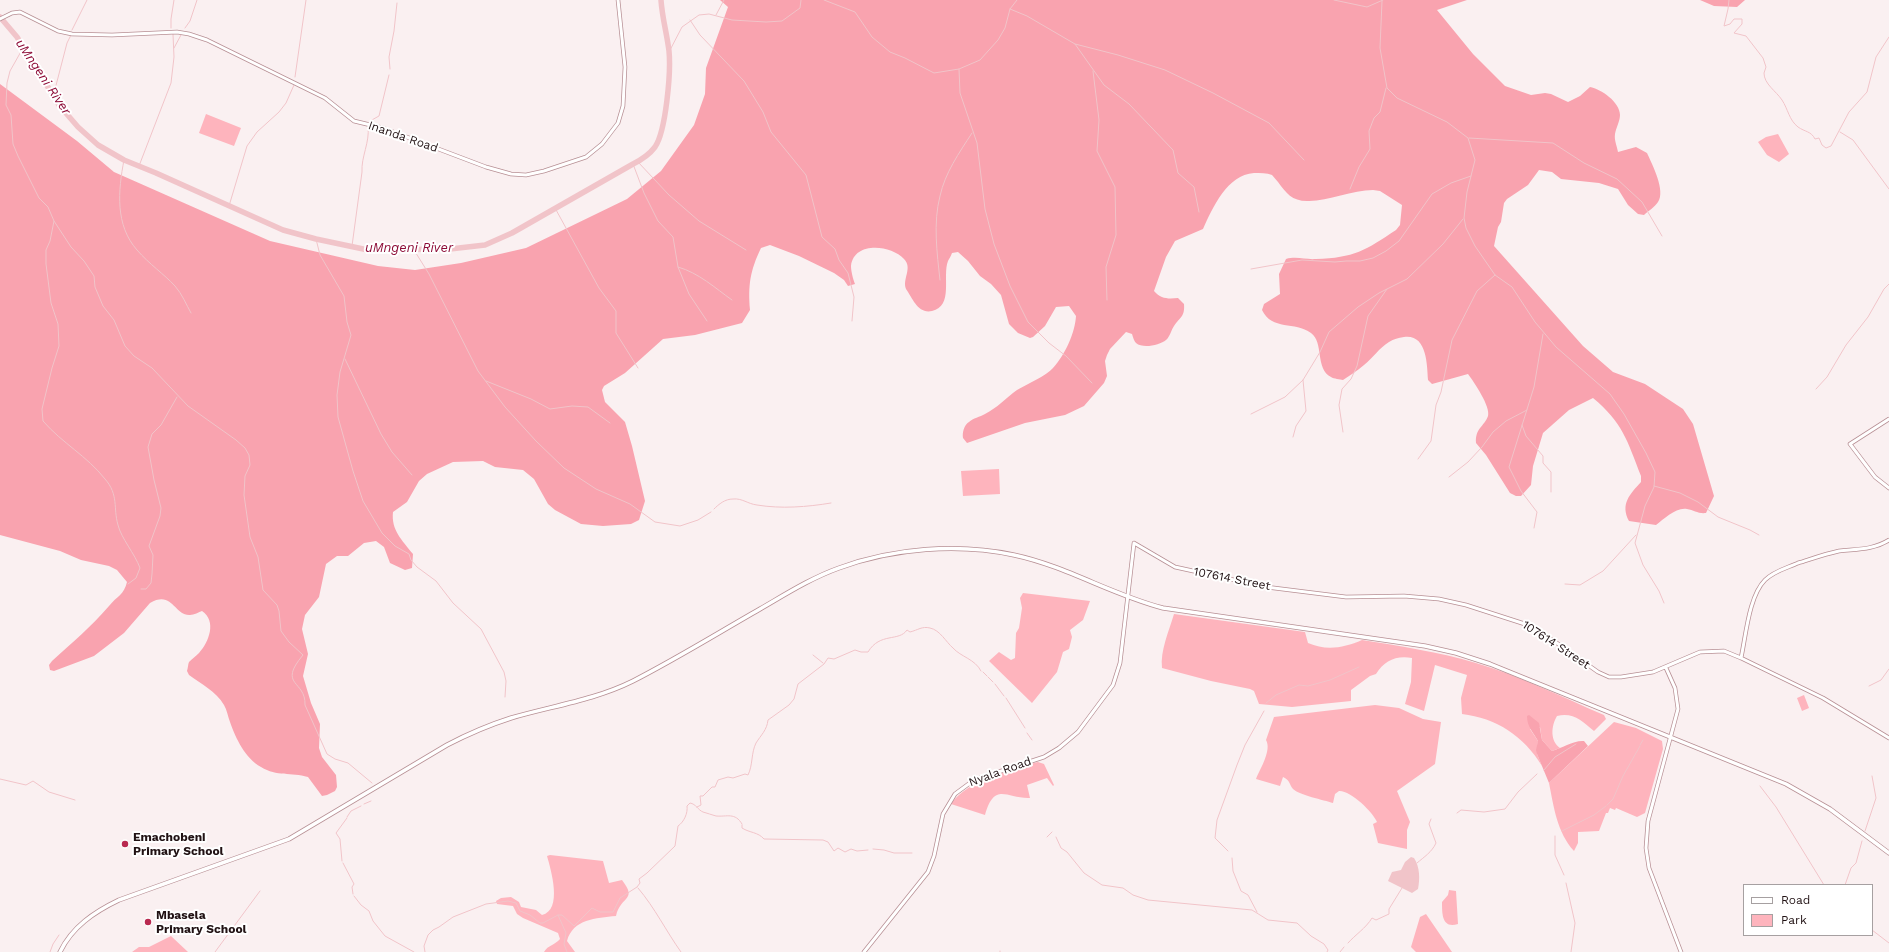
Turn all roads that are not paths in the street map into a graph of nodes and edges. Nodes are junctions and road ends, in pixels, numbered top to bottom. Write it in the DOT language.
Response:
graph roads {
  1 [pos="618,0"];
  2 [pos="0,19"];
  3 [pos="1889,419"];
  4 [pos="1889,488"];
  5 [pos="1889,540"];
  6 [pos="1134,543"];
  7 [pos="1128,597"];
  8 [pos="1741,658"];
  9 [pos="1666,668"];
  10 [pos="1671,738"];
  11 [pos="1889,738"];
  12 [pos="1889,853"];
  13 [pos="60,952"];
  14 [pos="864,952"];
  15 [pos="1681,952"];
  1 -- 2 [label="street, Inanda Road"];
  3 -- 4 [label="street"];
  5 -- 8 [label="street"];
  6 -- 7 [label="street, Nyala Road"];
  6 -- 9 [label="street, 107614 Street"];
  7 -- 10 [label="main road"];
  7 -- 13 [label="main road"];
  7 -- 14 [label="street, Nyala Road"];
  8 -- 9 [label="street, 107614 Street"];
  8 -- 11 [label="street, 107614 Street"];
  9 -- 10 [label="street"];
  10 -- 12 [label="main road"];
  10 -- 15 [label="street"];
}
